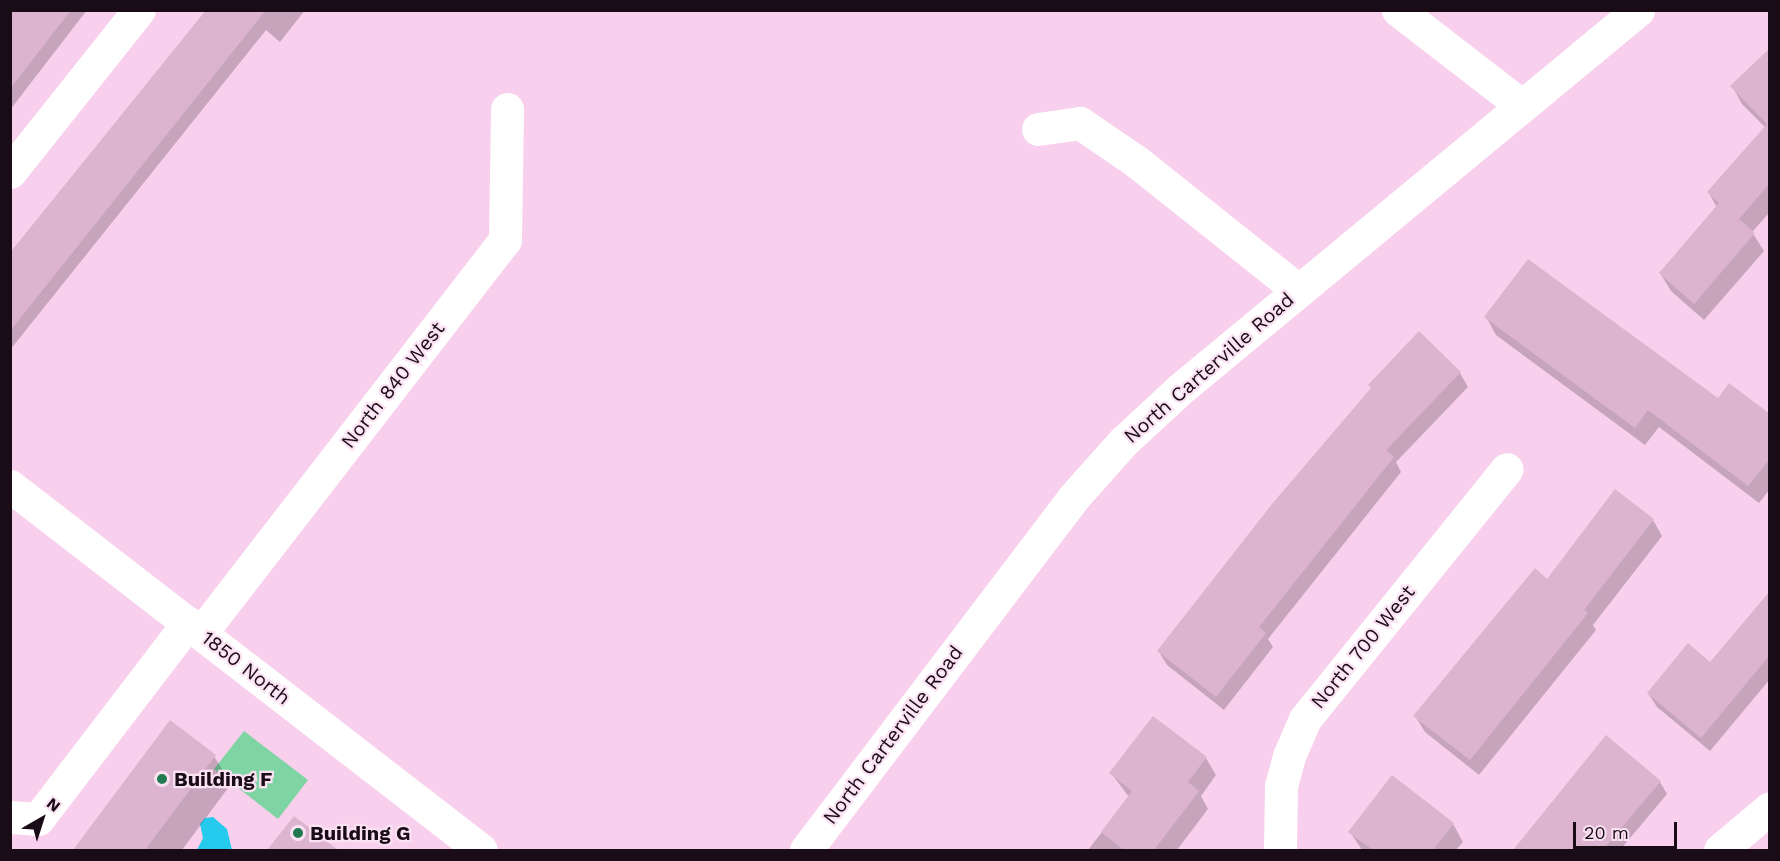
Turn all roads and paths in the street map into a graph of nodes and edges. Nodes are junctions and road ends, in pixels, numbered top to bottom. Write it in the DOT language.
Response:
graph roads {
  1 [pos="139,10"];
  2 [pos="1398,10"];
  3 [pos="1638,10"];
  4 [pos="1521,105"];
  5 [pos="507,110"];
  6 [pos="1038,129"];
  7 [pos="10,172"];
  8 [pos="1298,290"];
  9 [pos="1507,468"];
  10 [pos="10,486"];
  11 [pos="194,628"];
  12 [pos="1769,809"];
  13 [pos="10,817"];
  14 [pos="481,850"];
  15 [pos="806,850"];
  16 [pos="1280,850"];
  17 [pos="1720,850"];
  1 -- 7 [label="street"];
  2 -- 4 [label="street"];
  3 -- 4 [label="street, North Carterville Road"];
  4 -- 8 [label="street, North Carterville Road"];
  5 -- 11 [label="street, North 840 West"];
  6 -- 8 [label="street"];
  8 -- 15 [label="street, North Carterville Road"];
  9 -- 16 [label="street, North 700 West"];
  10 -- 11 [label="street, 1850 North"];
  11 -- 13 [label="street, North 840 West"];
  11 -- 14 [label="street, 1850 North"];
  12 -- 17 [label="street"];
}
